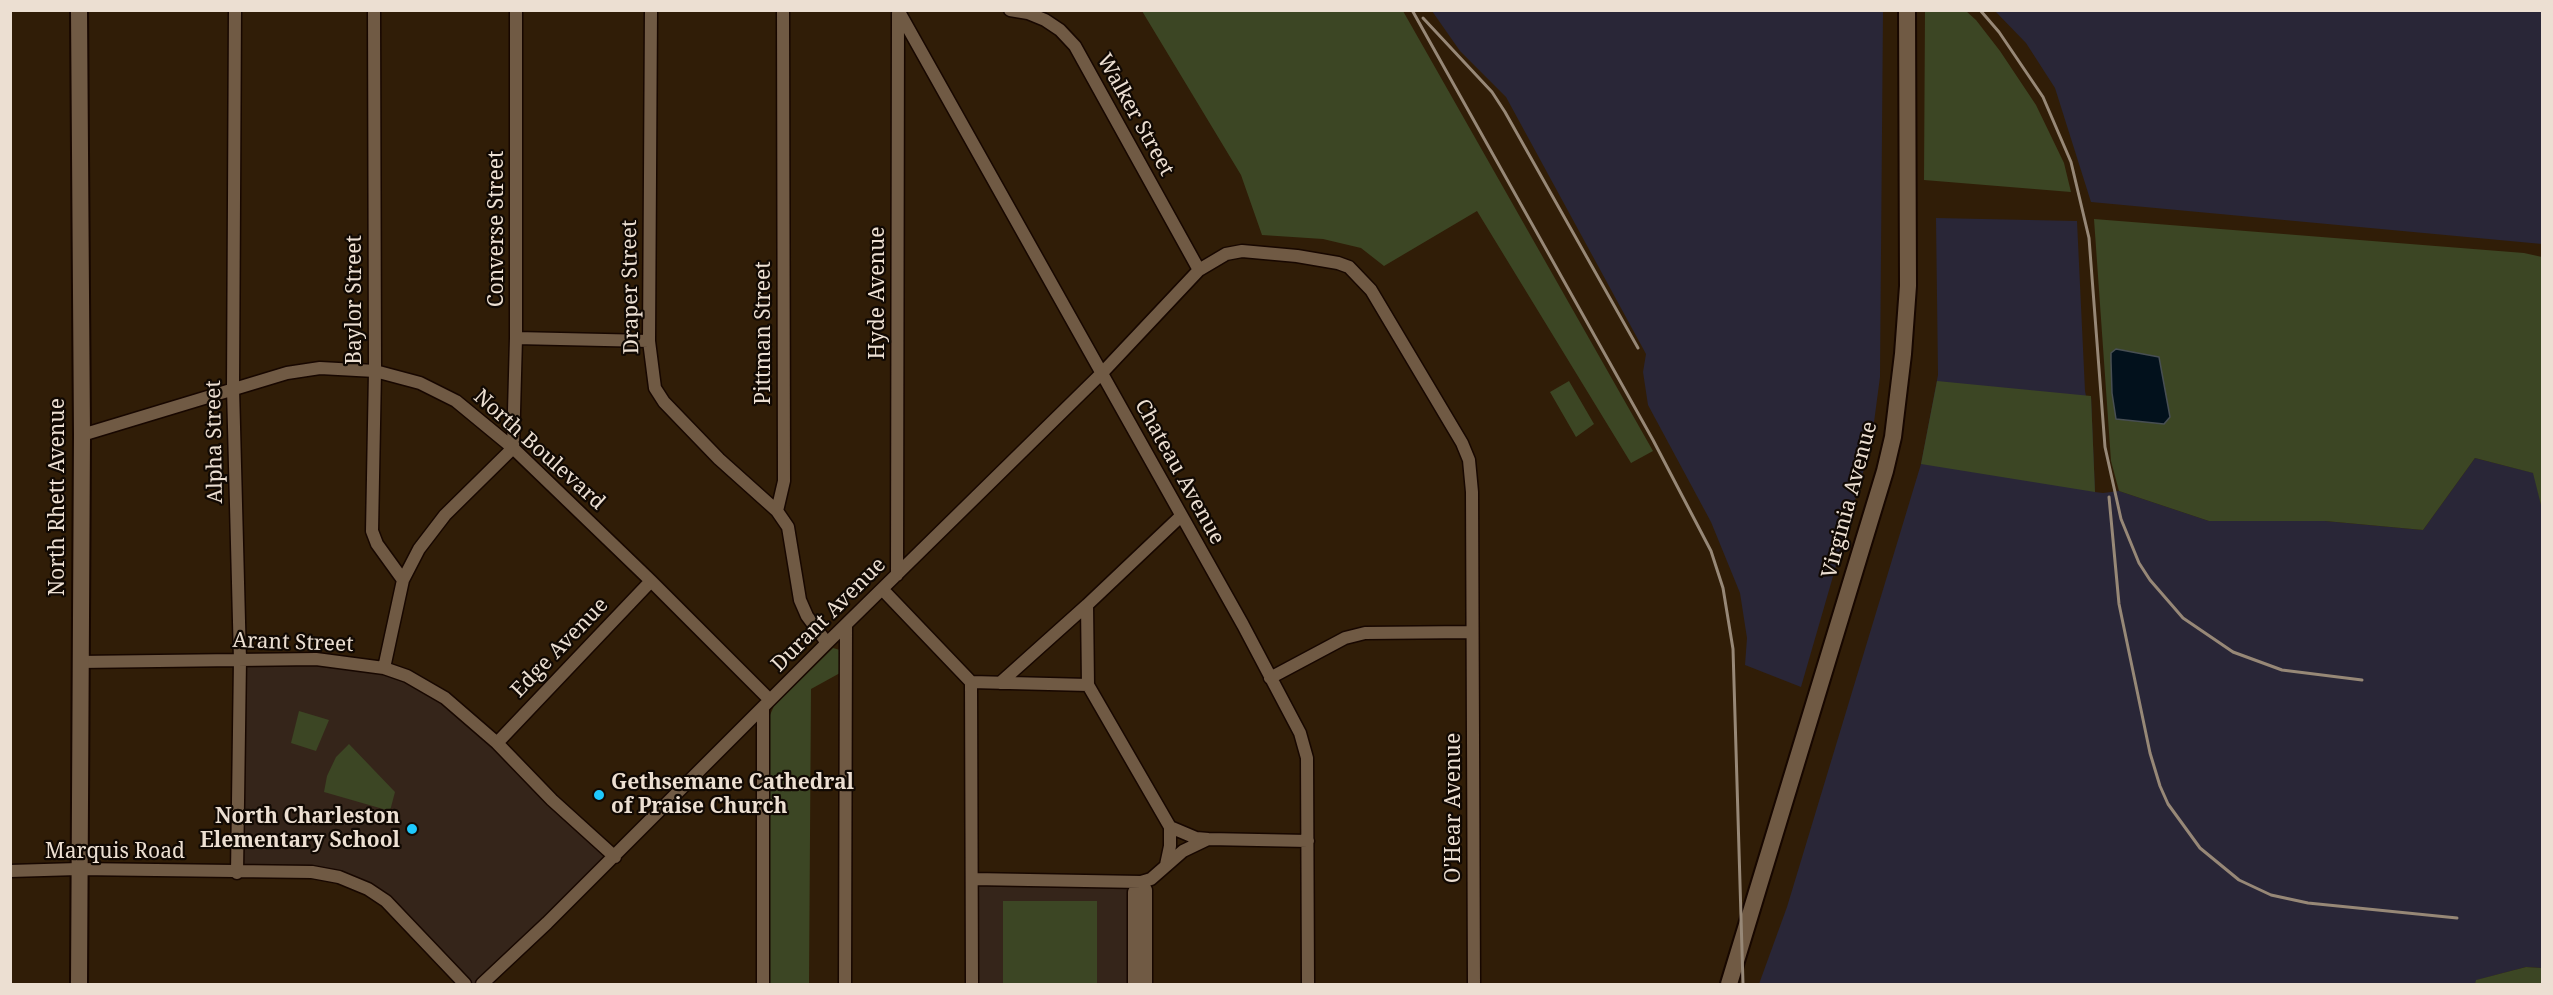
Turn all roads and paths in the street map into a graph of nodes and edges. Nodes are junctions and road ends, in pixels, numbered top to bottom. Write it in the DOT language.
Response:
graph roads {
  1 [pos="78,10"];
  2 [pos="235,10"];
  3 [pos="374,10"];
  4 [pos="516,10"];
  5 [pos="651,10"];
  6 [pos="783,10"];
  7 [pos="898,10"];
  8 [pos="1010,10"];
  9 [pos="1907,10"];
  10 [pos="1199,270"];
  11 [pos="516,338"];
  12 [pos="649,341"];
  13 [pos="375,371"];
  14 [pos="1102,373"];
  15 [pos="233,388"];
  16 [pos="82,435"];
  17 [pos="513,448"];
  18 [pos="777,511"];
  19 [pos="1181,516"];
  20 [pos="897,575"];
  21 [pos="403,579"];
  22 [pos="651,581"];
  23 [pos="883,590"];
  24 [pos="1087,605"];
  25 [pos="846,626"];
  26 [pos="1472,632"];
  27 [pos="827,643"];
  28 [pos="240,660"];
  29 [pos="79,662"];
  30 [pos="384,668"];
  31 [pos="1270,678"];
  32 [pos="971,682"];
  33 [pos="1000,682"];
  34 [pos="1088,685"];
  35 [pos="767,704"];
  36 [pos="497,743"];
  37 [pos="1170,827"];
  38 [pos="1208,839"];
  39 [pos="1308,841"];
  40 [pos="615,856"];
  41 [pos="1166,865"];
  42 [pos="78,869"];
  43 [pos="10,872"];
  44 [pos="237,873"];
  45 [pos="973,879"];
  46 [pos="1140,882"];
  47 [pos="79,984"];
  48 [pos="465,984"];
  49 [pos="482,984"];
  50 [pos="763,984"];
  51 [pos="845,984"];
  52 [pos="972,984"];
  53 [pos="1134,984"];
  54 [pos="1146,984"];
  55 [pos="1308,984"];
  56 [pos="1474,984"];
  57 [pos="1729,984"];
  1 -- 16 [label="main road, North Rhett Avenue"];
  2 -- 15 [label="street, Alpha Street"];
  3 -- 13 [label="street, Baylor Street"];
  4 -- 11 [label="street, Converse Street"];
  5 -- 12 [label="street, Draper Street"];
  6 -- 18 [label="street, Pittman Street"];
  7 -- 14 [label="street, Chateau Avenue"];
  7 -- 20 [label="street, Hyde Avenue"];
  8 -- 10 [label="street, Walker Street"];
  9 -- 57 [label="main road, Virginia Avenue"];
  10 -- 14 [label="street, Durant Avenue"];
  10 -- 26 [label="street, O'Hear Avenue"];
  11 -- 12 [label="street"];
  11 -- 17 [label="street, Converse Street"];
  12 -- 18 [label="street, Draper Street"];
  13 -- 15 [label="street, North Boulevard"];
  13 -- 17 [label="street, North Boulevard"];
  13 -- 21 [label="street, Baylor Street"];
  14 -- 19 [label="street, Chateau Avenue"];
  14 -- 20 [label="street, Durant Avenue"];
  15 -- 16 [label="street, North Boulevard"];
  15 -- 28 [label="street, Alpha Street"];
  16 -- 29 [label="main road, North Rhett Avenue"];
  17 -- 21 [label="street"];
  17 -- 22 [label="street, North Boulevard"];
  18 -- 27 [label="street"];
  19 -- 24 [label="street"];
  19 -- 31 [label="street, Chateau Avenue"];
  20 -- 23 [label="street, Durant Avenue"];
  21 -- 30 [label="street"];
  22 -- 35 [label="street, North Boulevard"];
  22 -- 36 [label="street, Edge Avenue"];
  23 -- 25 [label="street, Durant Avenue"];
  23 -- 32 [label="street"];
  24 -- 33 [label="street"];
  24 -- 34 [label="street"];
  25 -- 27 [label="street, Durant Avenue"];
  25 -- 51 [label="street"];
  26 -- 31 [label="street"];
  26 -- 56 [label="street, O'Hear Avenue"];
  27 -- 35 [label="street, Durant Avenue"];
  28 -- 29 [label="street, Arant Street"];
  28 -- 30 [label="street, Arant Street"];
  28 -- 44 [label="street, Alpha Street"];
  29 -- 42 [label="main road, North Rhett Avenue"];
  30 -- 36 [label="street, Arant Street"];
  31 -- 39 [label="street, Chateau Avenue"];
  32 -- 33 [label="street"];
  32 -- 45 [label="street"];
  33 -- 34 [label="street"];
  34 -- 37 [label="street"];
  35 -- 40 [label="street, Durant Avenue"];
  35 -- 50 [label="street"];
  36 -- 40 [label="street, Arant Street"];
  37 -- 38 [label="street"];
  37 -- 41 [label="street"];
  38 -- 39 [label="street"];
  38 -- 41 [label="street"];
  39 -- 55 [label="street, Chateau Avenue"];
  40 -- 49 [label="street, Durant Avenue"];
  41 -- 46 [label="street"];
  42 -- 43 [label="street, Marquis Road"];
  42 -- 44 [label="street, Marquis Road"];
  42 -- 47 [label="main road, North Rhett Avenue"];
  44 -- 48 [label="street, Marquis Road"];
  45 -- 46 [label="street"];
  45 -- 52 [label="street"];
  46 -- 53 [label="street"];
  46 -- 54 [label="street"];
}
